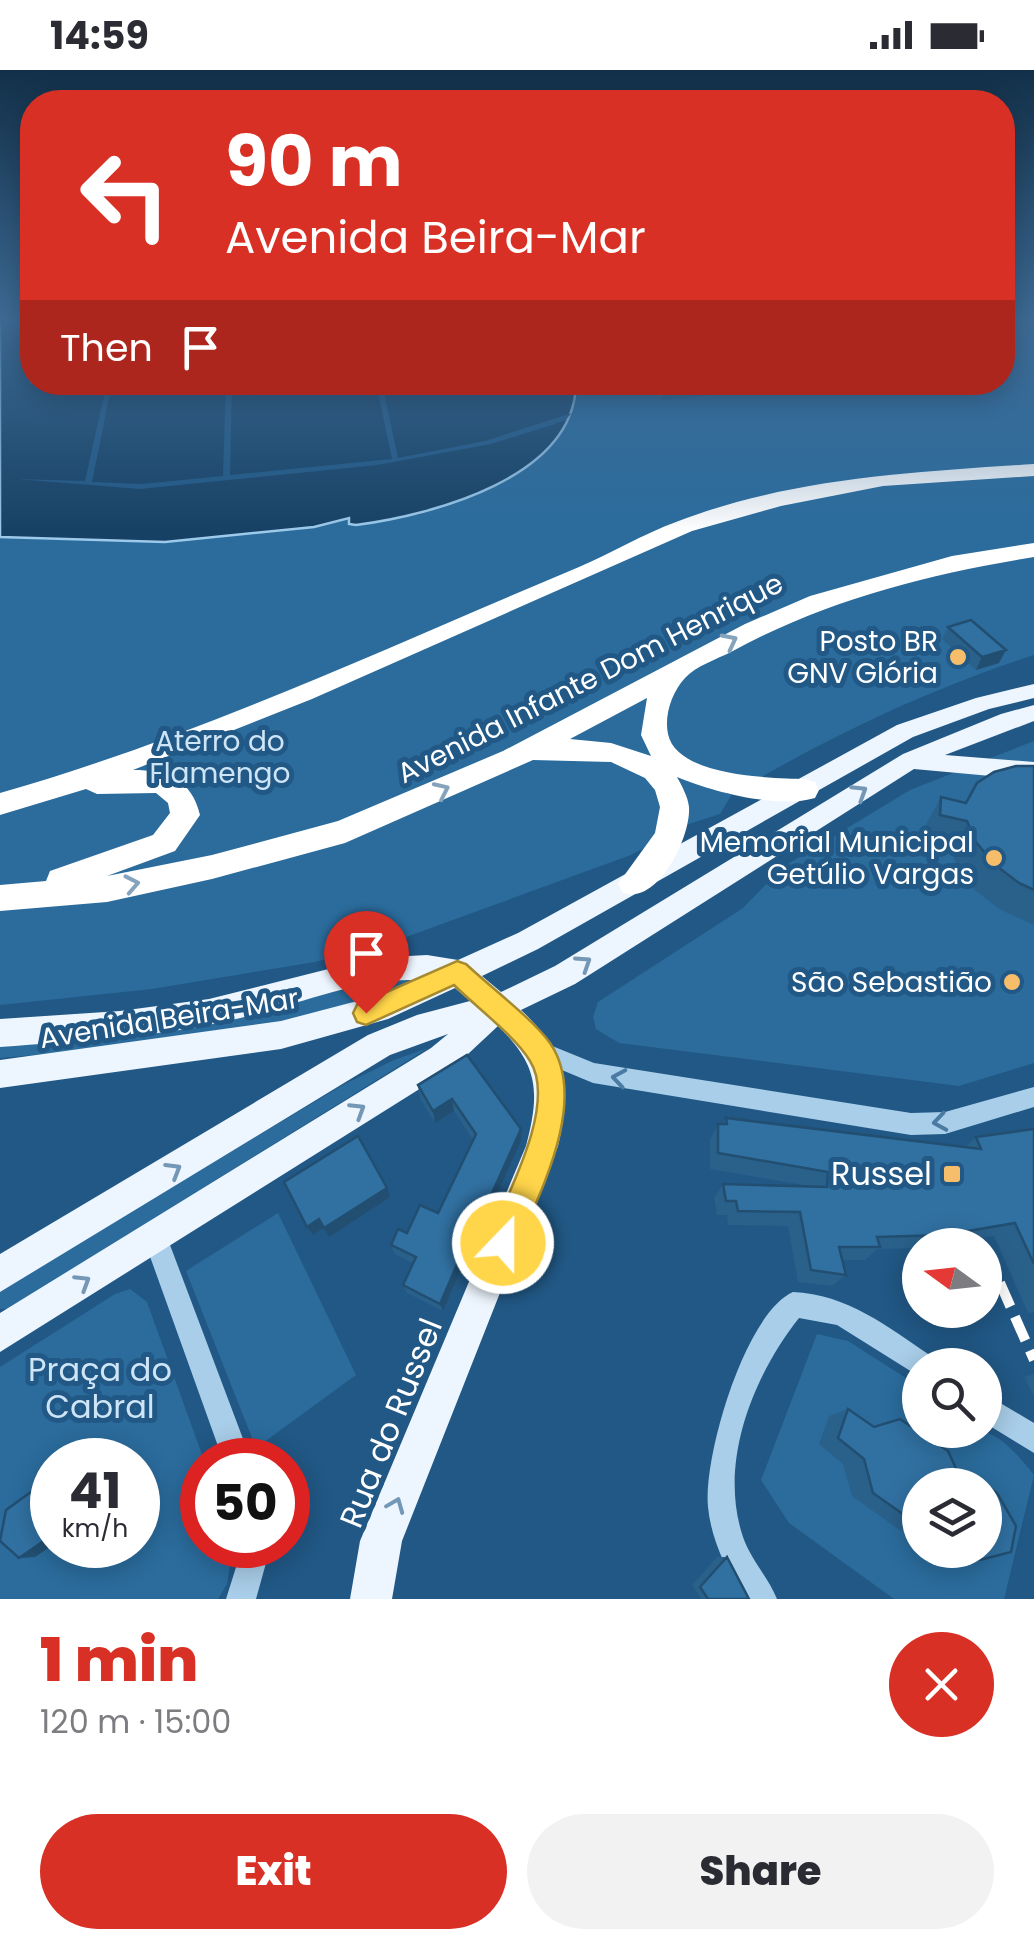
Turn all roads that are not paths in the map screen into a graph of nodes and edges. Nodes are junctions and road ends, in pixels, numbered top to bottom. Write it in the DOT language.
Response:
graph roads {
  1 [pos="1034,470"];
  2 [pos="1034,550"];
  3 [pos="679,668"];
  4 [pos="1034,692"];
  5 [pos="1034,713"];
  6 [pos="513,758"];
  7 [pos="911,760"];
  8 [pos="1034,771"];
  9 [pos="66,785"];
  10 [pos="805,790"];
  11 [pos="0,804"];
  12 [pos="634,884"];
  13 [pos="3,897"];
  14 [pos="457,972"];
  15 [pos="497,1008"];
  16 [pos="0,1033"];
  17 [pos="540,1052"];
  18 [pos="0,1074"];
  19 [pos="1034,1096"];
  20 [pos="156,1237"];
  21 [pos="0,1274"];
  22 [pos="0,1334"];
  23 [pos="902,1352"];
  24 [pos="1002,1418"];
  25 [pos="229,1438"];
  26 [pos="1034,1439"];
  27 [pos="250,1568"];
  28 [pos="241,1599"];
  29 [pos="371,1599"];
  30 [pos="762,1599"];
  1 -- 9 [label="highway"];
  3 -- 2 [label="highway, Avenida Infante Dom Henrique, one-way"];
  3 -- 6 [label="highway, Avenida Infante Dom Henrique"];
  3 -- 10 [label="highway"];
  4 -- 10 [label="main road, Avenida Beira-Mar"];
  5 -- 7 [label="main road"];
  6 -- 12 [label="highway"];
  13 -- 6 [label="highway, Avenida Infante Dom Henrique, one-way"];
  7 -- 8 [label="main road"];
  15 -- 7 [label="main road, one-way"];
  9 -- 11 [label="highway"];
  9 -- 13 [label="highway"];
  10 -- 12 [label="main road, Avenida Beira-Mar"];
  12 -- 14 [label="main road, Avenida Beira-Mar"];
  14 -- 15 [label="main road"];
  14 -- 16 [label="main road, Avenida Beira-Mar"];
  14 -- 18 [label="main road, Avenida Beira-Mar"];
  15 -- 17 [label="main road"];
  20 -- 15 [label="main road, one-way"];
  21 -- 15 [label="main road, one-way"];
  19 -- 17 [label="street, one-way"];
  29 -- 17 [label="main road, Rua do Russel, one-way"];
  22 -- 20 [label="main road, one-way"];
  20 -- 25 [label="street"];
  23 -- 30 [label="street"];
  24 -- 26 [label="street"];
  27 -- 28 [label="street"];
}
